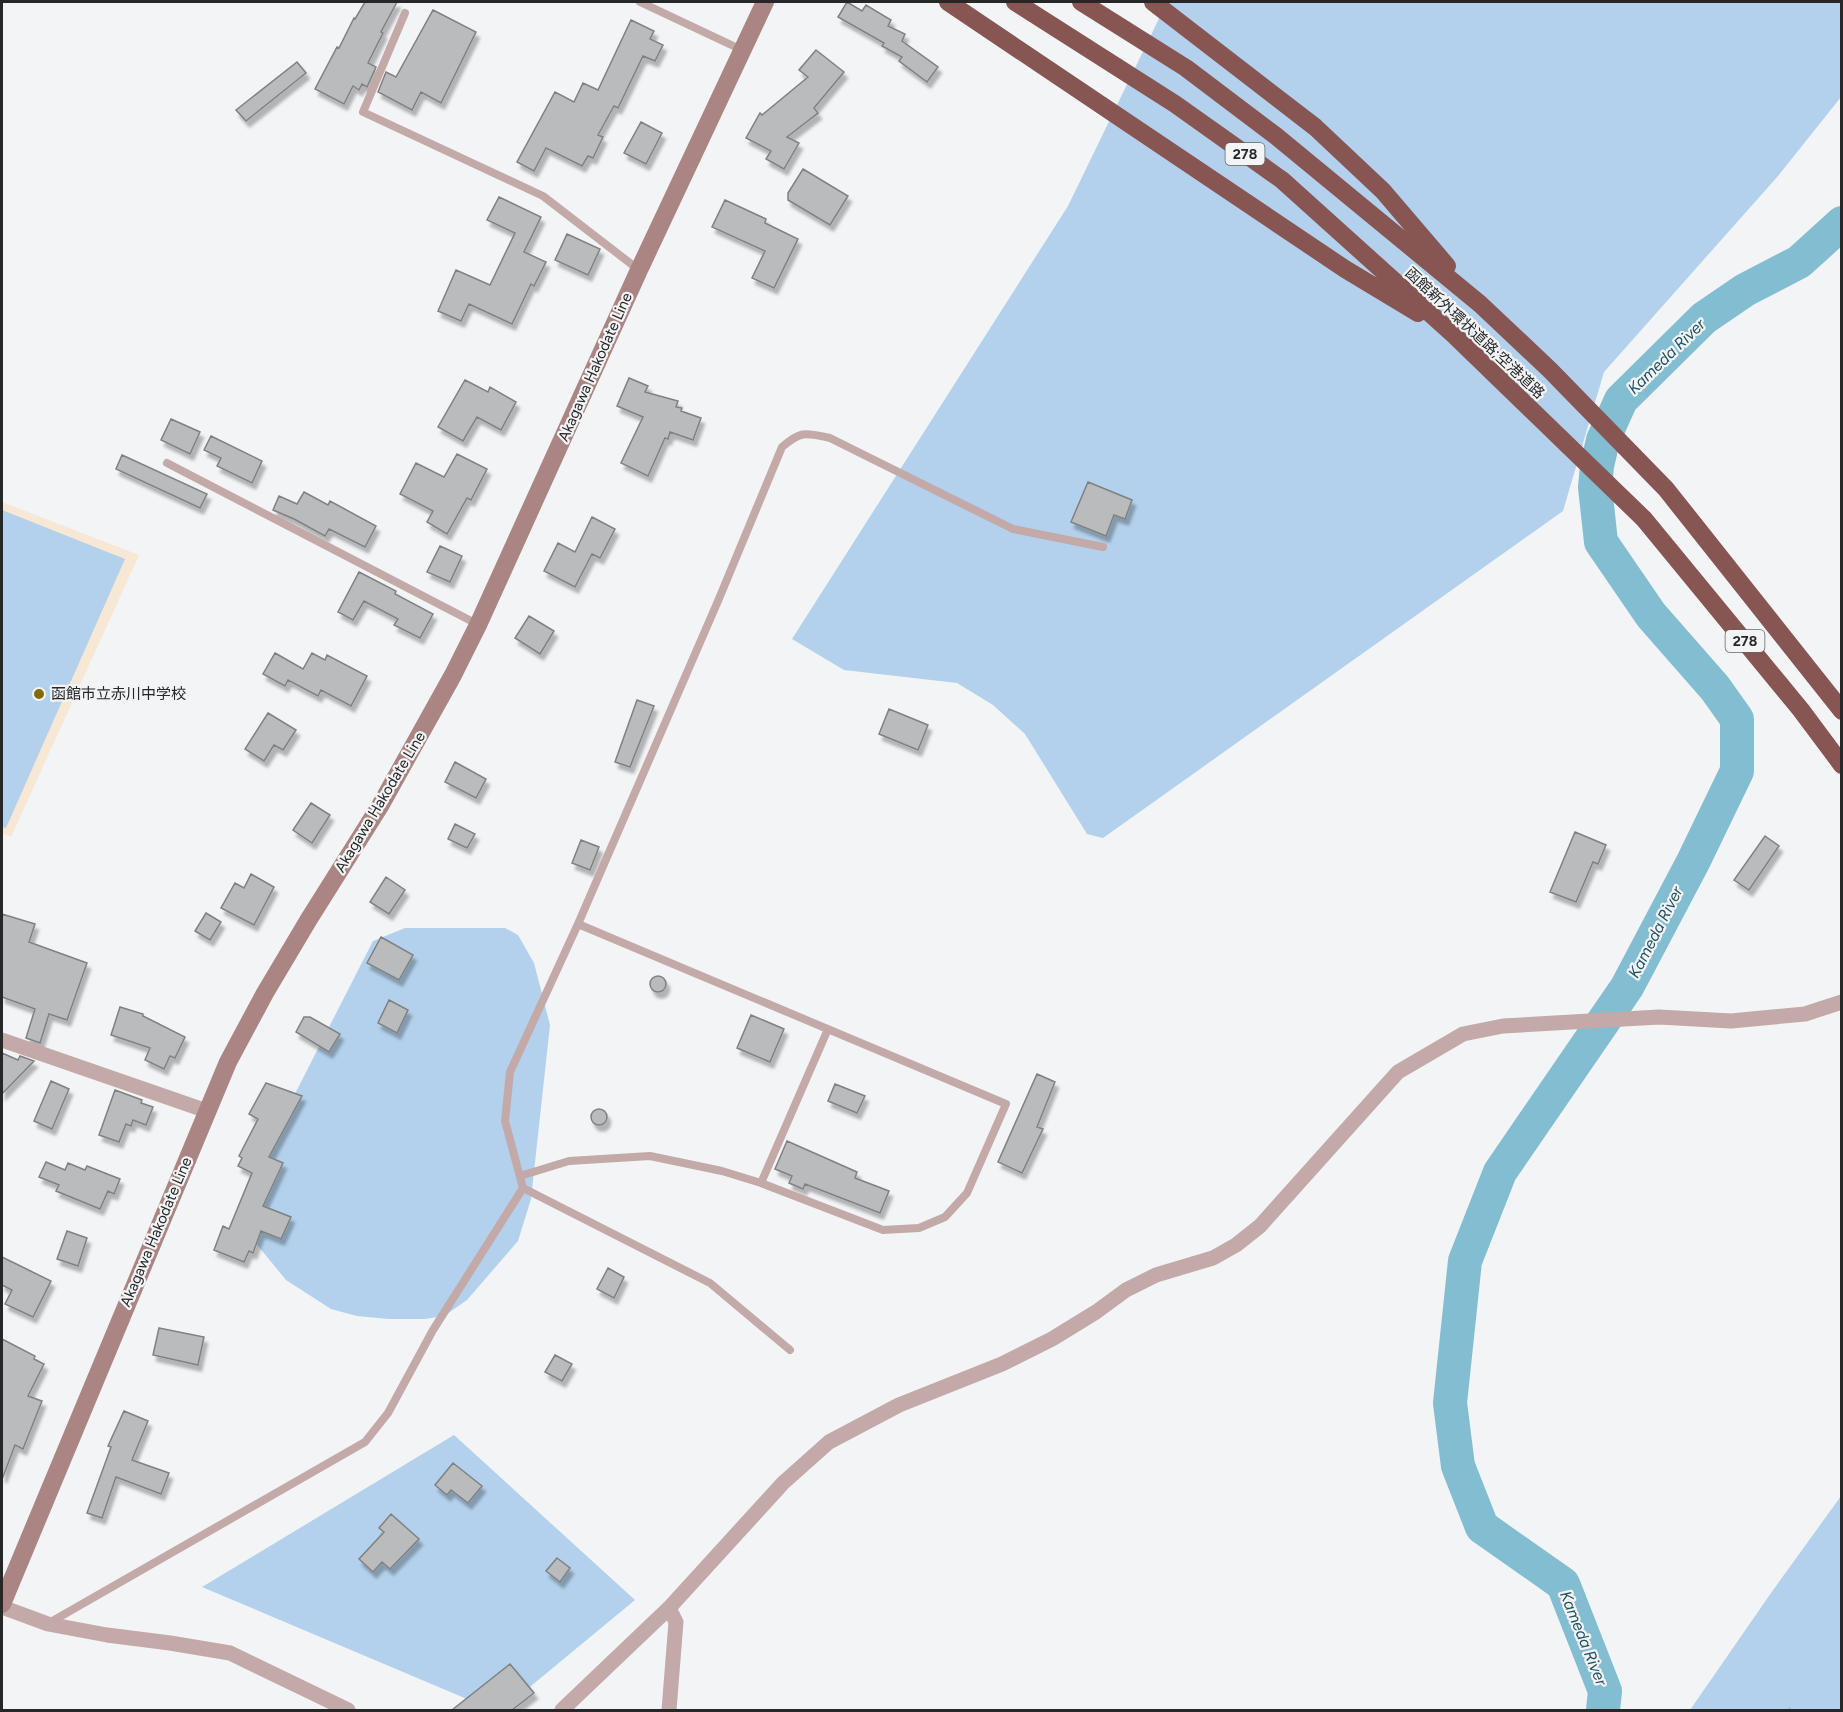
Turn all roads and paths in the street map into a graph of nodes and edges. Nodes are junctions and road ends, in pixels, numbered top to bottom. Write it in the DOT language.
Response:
graph roads {
  1 [pos="640,2"];
  2 [pos="765,2"];
  3 [pos="948,2"];
  4 [pos="1015,2"];
  5 [pos="1081,2"];
  6 [pos="1153,2"];
  7 [pos="405,13"];
  8 [pos="742,50"];
  9 [pos="639,270"];
  10 [pos="1480,304"];
  11 [pos="1453,334"];
  12 [pos="167,463"];
  13 [pos="1103,547"];
  14 [pos="478,625"];
  15 [pos="1842,711"];
  16 [pos="1842,765"];
  17 [pos="578,924"];
  18 [pos="1842,1002"];
  19 [pos="828,1029"];
  20 [pos="2,1041"];
  21 [pos="207,1111"];
  22 [pos="520,1176"];
  23 [pos="761,1183"];
  24 [pos="523,1188"];
  25 [pos="790,1350"];
  26 [pos="2,1606"];
  27 [pos="669,1608"];
  28 [pos="48,1624"];
  29 [pos="348,1710"];
  30 [pos="562,1710"];
  31 [pos="669,1710"];
  1 -- 8 [label="lane"];
  2 -- 8 [label="main road, Akagawa Hakodate Line"];
  3 -- 11 [label="highway"];
  4 -- 11 [label="highway, 函館新外環状道路;空港道路 / 278"];
  5 -- 10 [label="highway, 函館新外環状道路;空港道路 / 278"];
  6 -- 10 [label="highway"];
  7 -- 9 [label="lane"];
  8 -- 9 [label="main road, Akagawa Hakodate Line"];
  9 -- 14 [label="main road, Akagawa Hakodate Line"];
  10 -- 15 [label="highway, 函館新外環状道路;空港道路 / 278"];
  11 -- 16 [label="highway, 函館新外環状道路;空港道路 / 278"];
  12 -- 14 [label="lane"];
  13 -- 17 [label="lane"];
  14 -- 21 [label="main road, Akagawa Hakodate Line"];
  17 -- 19 [label="lane"];
  17 -- 22 [label="lane"];
  18 -- 27 [label="street"];
  19 -- 23 [label="lane"];
  19 -- 23 [label="lane"];
  20 -- 21 [label="street"];
  21 -- 26 [label="main road, Akagawa Hakodate Line"];
  22 -- 23 [label="lane"];
  22 -- 24 [label="lane"];
  24 -- 25 [label="lane"];
  24 -- 28 [label="lane"];
  26 -- 28 [label="street"];
  27 -- 30 [label="street"];
  27 -- 31 [label="street"];
  28 -- 29 [label="street"];
}
